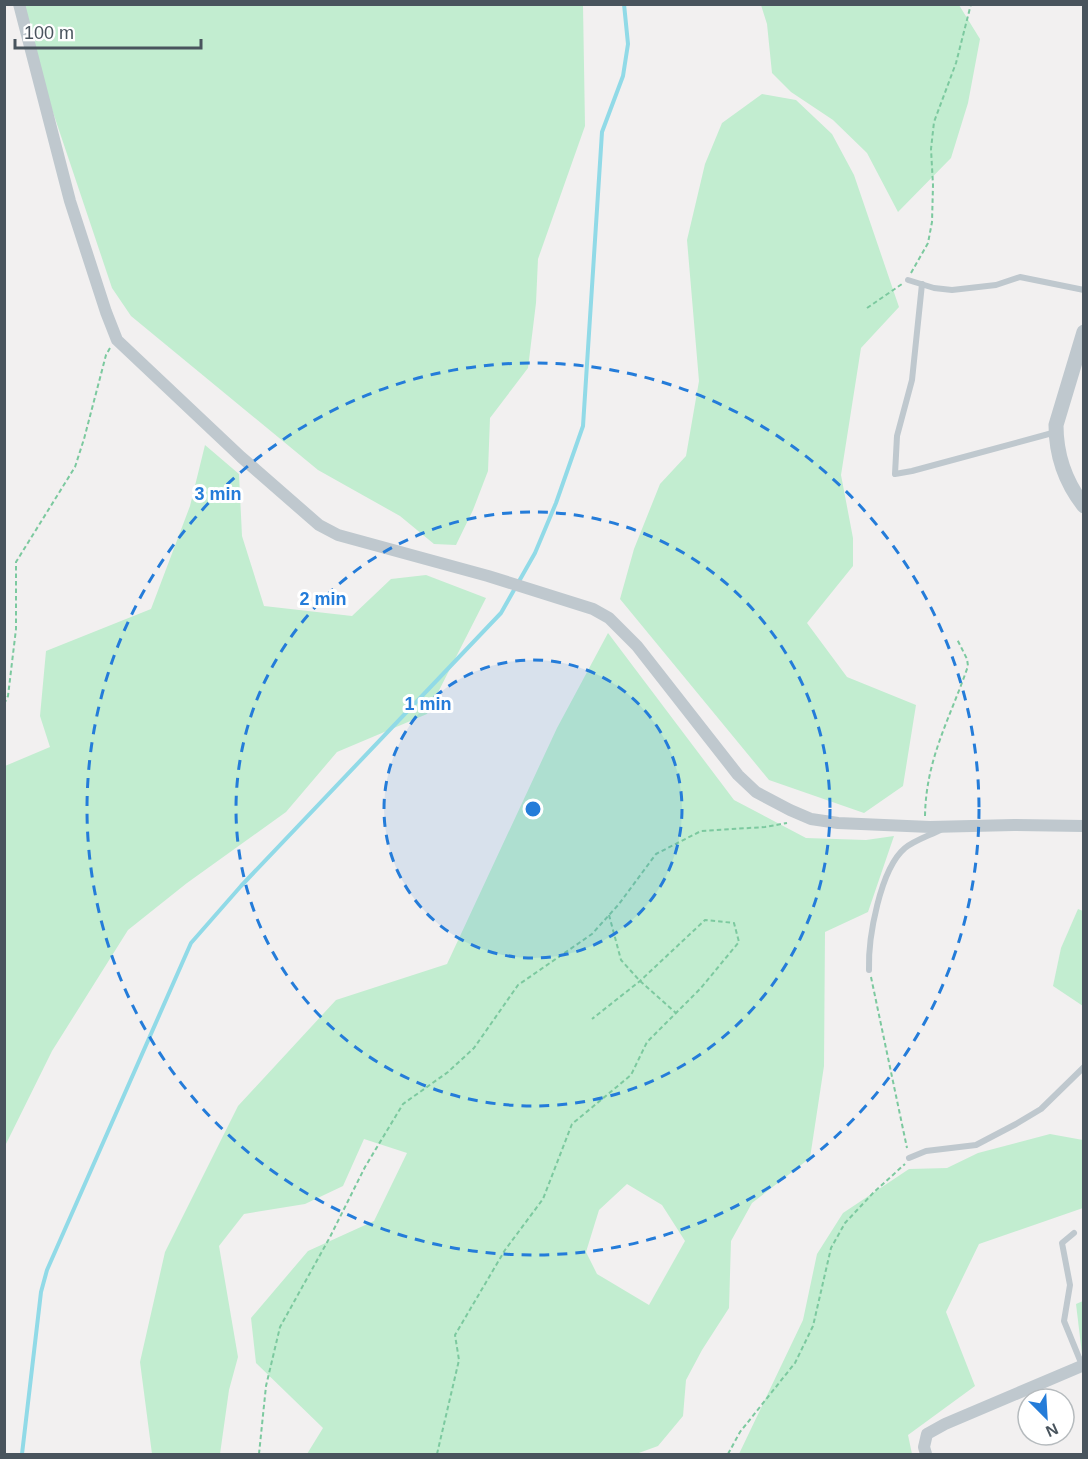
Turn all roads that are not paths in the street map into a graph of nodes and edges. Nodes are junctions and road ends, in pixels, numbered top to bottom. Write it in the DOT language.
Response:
graph roads {
  1 [pos="19,4"];
  2 [pos="908,280"];
  3 [pos="922,284"];
  4 [pos="1083,290"];
  5 [pos="1083,332"];
  6 [pos="1056,432"];
  7 [pos="1083,506"];
  8 [pos="948,826"];
  9 [pos="1083,826"];
  10 [pos="869,970"];
  11 [pos="1083,1067"];
  12 [pos="909,1158"];
  13 [pos="1074,1233"];
  14 [pos="1083,1365"];
  15 [pos="926,1455"];
  1 -- 8 [label="street"];
  2 -- 3 [label="lane"];
  3 -- 4 [label="lane"];
  3 -- 6 [label="lane"];
  5 -- 6 [label="street"];
  6 -- 7 [label="street"];
  8 -- 9 [label="street"];
  8 -- 10 [label="lane"];
  11 -- 12 [label="lane"];
  13 -- 14 [label="lane"];
  14 -- 15 [label="street"];
}
